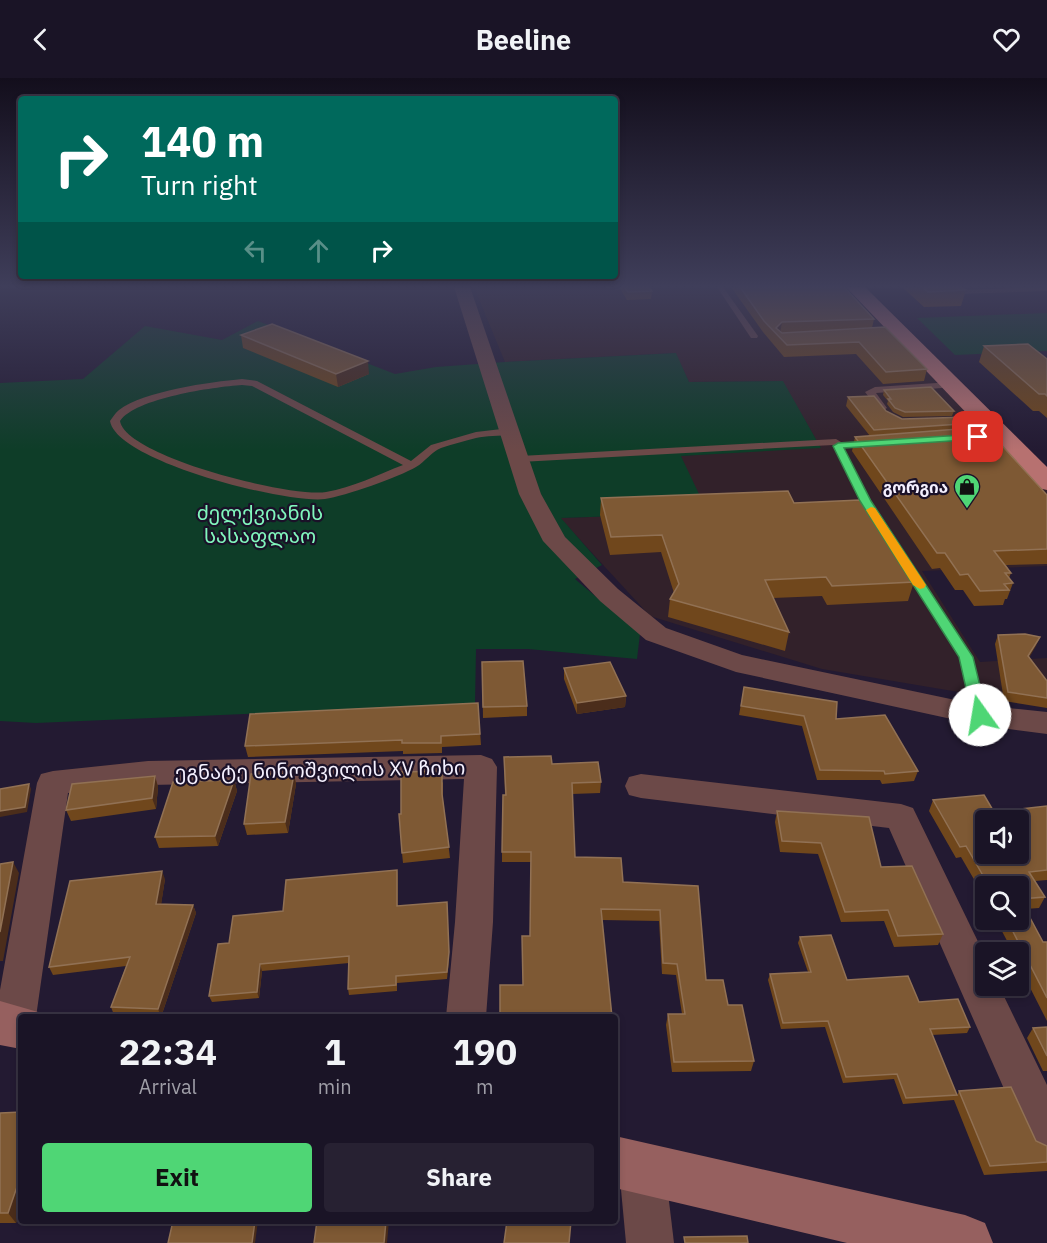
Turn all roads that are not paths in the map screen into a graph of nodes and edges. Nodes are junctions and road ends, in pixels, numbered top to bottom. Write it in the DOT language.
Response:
graph roads {
  1 [pos="481,341"];
  2 [pos="905,341"];
  3 [pos="932,341"];
  4 [pos="952,385"];
  5 [pos="889,416"];
  6 [pos="511,431"];
  7 [pos="1026,432"];
  8 [pos="520,459"];
  9 [pos="412,465"];
  10 [pos="1047,482"];
  11 [pos="980,715"];
  12 [pos="1047,723"];
  13 [pos="641,786"];
  14 [pos="466,1014"];
  15 [pos="12,1025"];
  16 [pos="1047,1134"];
  17 [pos="628,1165"];
  18 [pos="650,1243"];
  19 [pos="965,1243"];
  1 -- 6 [label="street"];
  2 -- 4 [label="main road"];
  3 -- 7 [label="main road"];
  4 -- 5 [label="lane"];
  4 -- 10 [label="main road"];
  6 -- 8 [label="street"];
  6 -- 9 [label="lane"];
  8 -- 11 [label="street"];
  8 -- 11 [label="lane"];
  9 -- 9 [label="lane"];
  11 -- 12 [label="street"];
  13 -- 16 [label="street"];
  14 -- 15 [label="street, ეგნატე ნინოშვილის XV ჩიხი"];
  17 -- 18 [label="street"];
  17 -- 19 [label="main road"];
}
